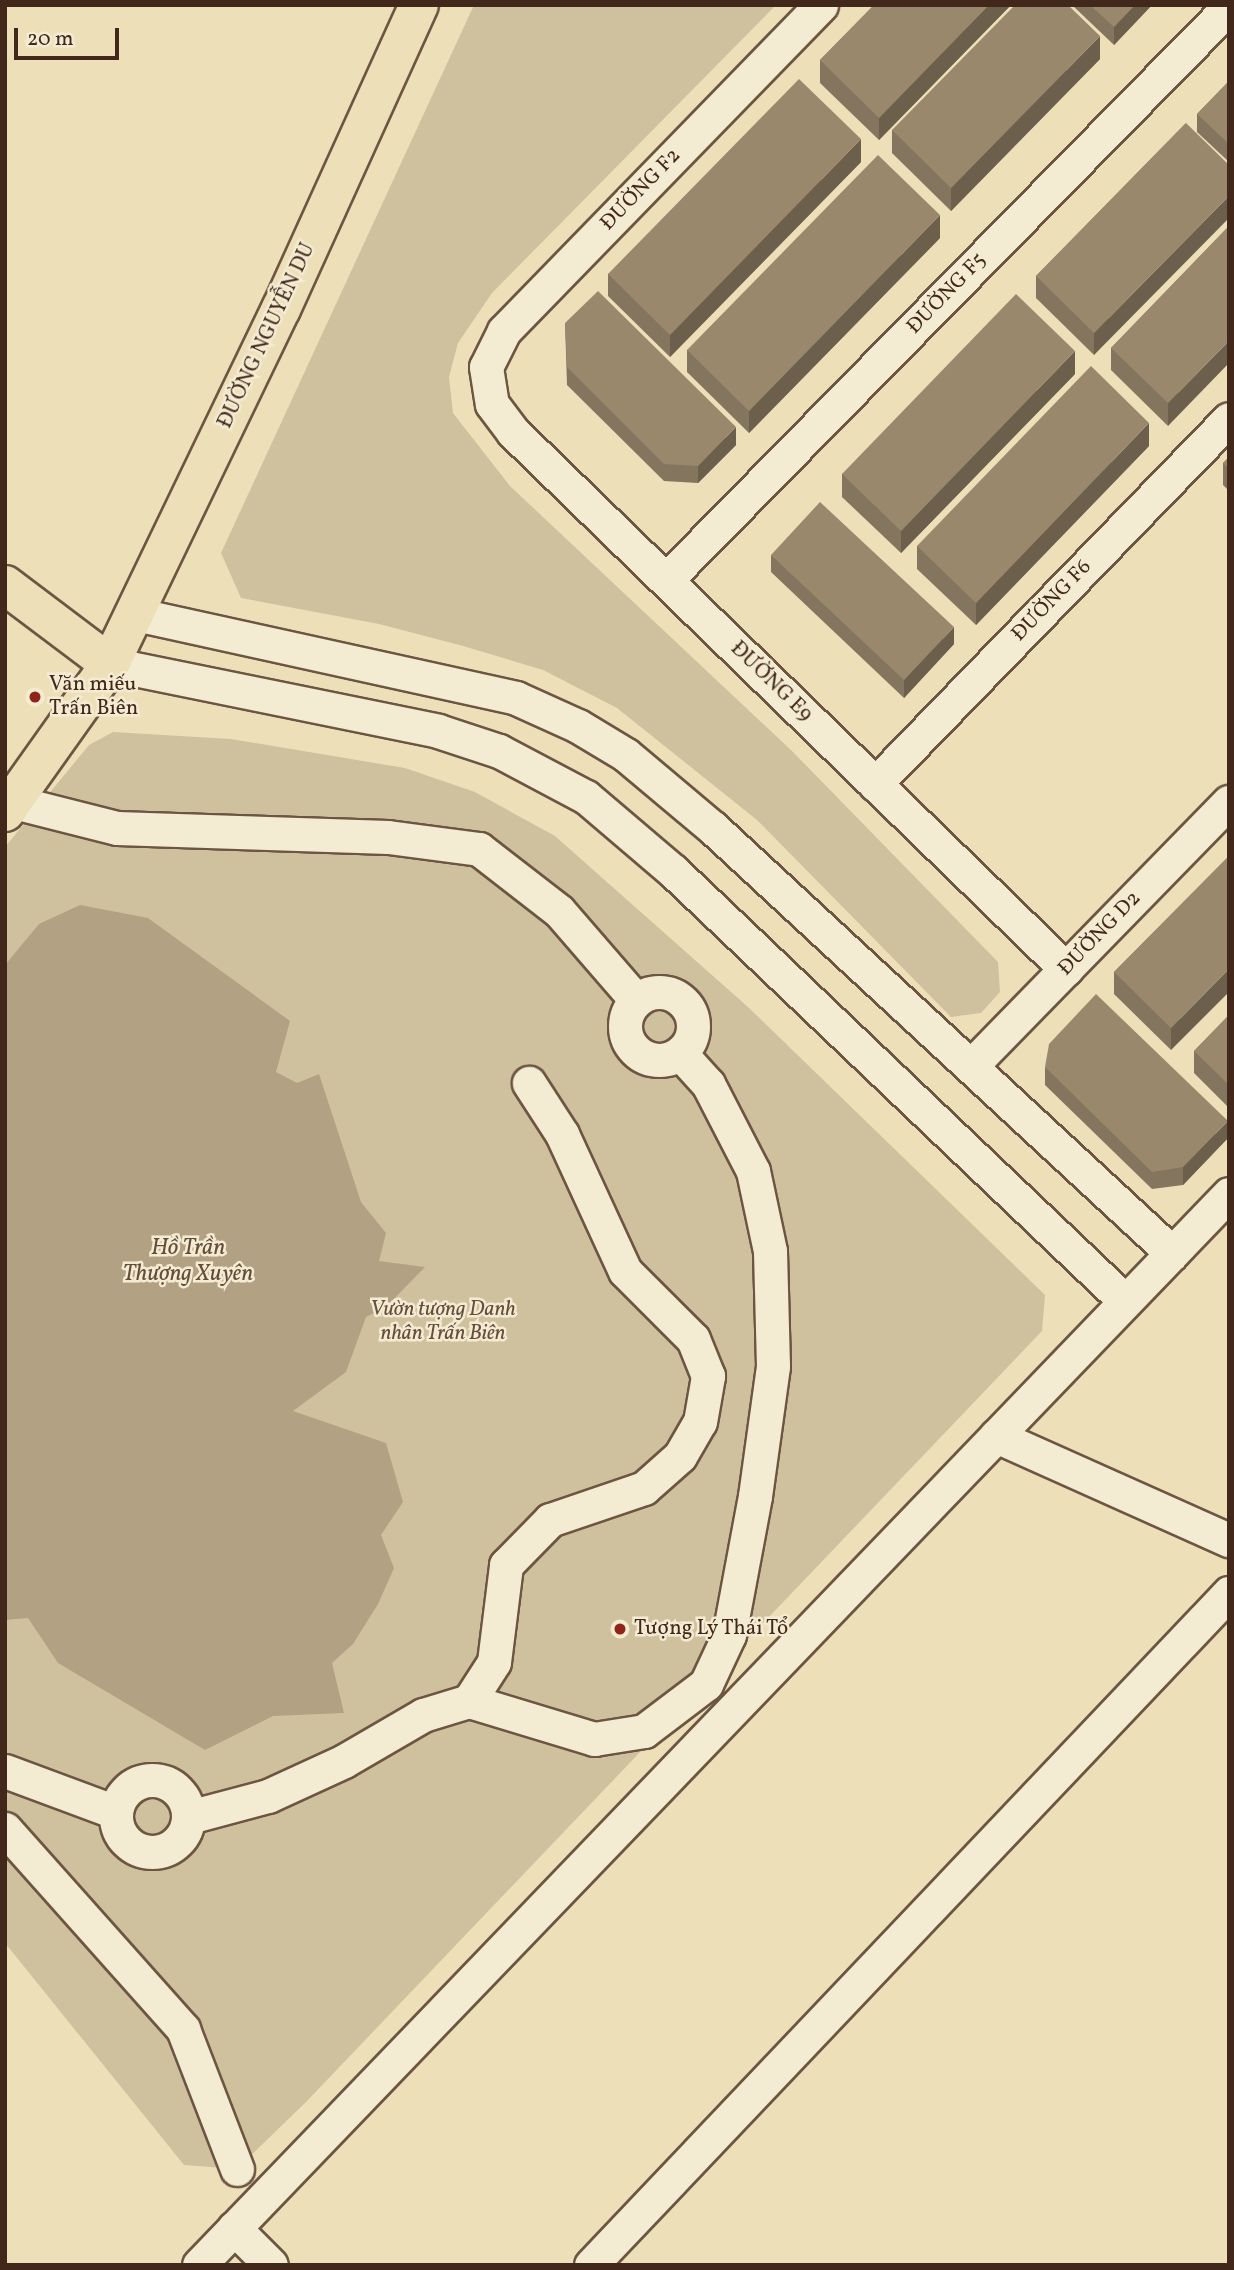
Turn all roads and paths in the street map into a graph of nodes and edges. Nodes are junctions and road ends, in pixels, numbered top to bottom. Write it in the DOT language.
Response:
graph roads {
  1 [pos="419,5"];
  2 [pos="821,5"];
  3 [pos="1229,7"];
  4 [pos="490,387"];
  5 [pos="1229,419"];
  6 [pos="666,580"];
  7 [pos="5,585"];
  8 [pos="135,614"];
  9 [pos="110,664"];
  10 [pos="875,784"];
  11 [pos="1229,802"];
  12 [pos="10,807"];
  13 [pos="1066,969"];
  14 [pos="636,1000"];
  15 [pos="680,1053"];
  16 [pos="971,1066"];
  17 [pos="528,1083"];
  18 [pos="1229,1194"];
  19 [pos="1172,1253"];
  20 [pos="1125,1301"];
  21 [pos="996,1436"];
  22 [pos="1229,1540"];
  23 [pos="1229,1593"];
  24 [pos="469,1701"];
  25 [pos="5,1771"];
  26 [pos="115,1812"];
  27 [pos="189,1816"];
  28 [pos="5,1829"];
  29 [pos="237,2169"];
  30 [pos="234,2228"];
  31 [pos="199,2265"];
  32 [pos="271,2265"];
  33 [pos="591,2265"];
  1 -- 8 [label="main road, ĐƯỜNG NGUYỄN DU"];
  2 -- 4 [label="street, ĐƯỜNG F2"];
  3 -- 6 [label="street, ĐƯỜNG F5"];
  4 -- 6 [label="street, ĐƯỜNG E9"];
  5 -- 10 [label="street, ĐƯỜNG F6"];
  6 -- 10 [label="street, ĐƯỜNG E9"];
  7 -- 9 [label="main road"];
  8 -- 9 [label="main road, ĐƯỜNG NGUYỄN DU"];
  8 -- 16 [label="street"];
  9 -- 12 [label="main road, ĐƯỜNG NGUYỄN DU"];
  9 -- 20 [label="street"];
  10 -- 13 [label="street, ĐƯỜNG E9"];
  11 -- 13 [label="street, ĐƯỜNG D2"];
  12 -- 14 [label="street"];
  13 -- 16 [label="street, ĐƯỜNG D2"];
  14 -- 15 [label="street"];
  14 -- 15 [label="street"];
  15 -- 24 [label="street"];
  16 -- 19 [label="street"];
  17 -- 24 [label="street"];
  18 -- 19 [label="street"];
  19 -- 20 [label="street"];
  20 -- 21 [label="street"];
  21 -- 22 [label="street"];
  21 -- 30 [label="street"];
  23 -- 33 [label="street"];
  24 -- 27 [label="street"];
  25 -- 26 [label="street"];
  26 -- 27 [label="street"];
  26 -- 27 [label="street"];
  28 -- 29 [label="street"];
  30 -- 31 [label="street"];
  30 -- 32 [label="street"];
}
